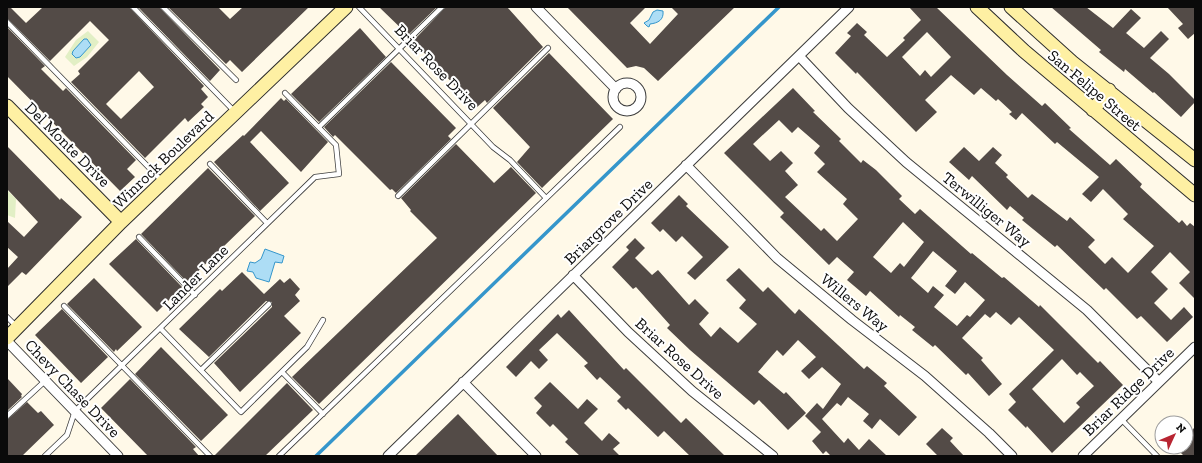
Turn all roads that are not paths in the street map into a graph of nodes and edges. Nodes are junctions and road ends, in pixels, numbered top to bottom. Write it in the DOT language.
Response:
graph roads {
  1 [pos="133,7"];
  2 [pos="163,7"];
  3 [pos="346,7"];
  4 [pos="359,7"];
  5 [pos="442,7"];
  6 [pos="536,7"];
  7 [pos="849,7"];
  8 [pos="976,7"];
  9 [pos="1011,7"];
  10 [pos="7,22"];
  11 [pos="548,48"];
  12 [pos="399,49"];
  13 [pos="799,56"];
  14 [pos="236,80"];
  15 [pos="616,89"];
  16 [pos="1109,90"];
  17 [pos="285,92"];
  18 [pos="7,106"];
  19 [pos="1093,110"];
  20 [pos="236,112"];
  21 [pos="471,123"];
  22 [pos="319,127"];
  23 [pos="620,127"];
  24 [pos="1195,160"];
  25 [pos="210,164"];
  26 [pos="686,165"];
  27 [pos="164,182"];
  28 [pos="1195,195"];
  29 [pos="398,196"];
  30 [pos="546,198"];
  31 [pos="121,222"];
  32 [pos="268,223"];
  33 [pos="138,237"];
  34 [pos="574,275"];
  35 [pos="195,296"];
  36 [pos="269,304"];
  37 [pos="64,306"];
  38 [pos="7,317"];
  39 [pos="323,320"];
  40 [pos="17,328"];
  41 [pos="161,329"];
  42 [pos="7,340"];
  43 [pos="1195,347"];
  44 [pos="122,366"];
  45 [pos="201,370"];
  46 [pos="282,372"];
  47 [pos="45,381"];
  48 [pos="463,382"];
  49 [pos="1159,382"];
  50 [pos="75,411"];
  51 [pos="322,414"];
  52 [pos="7,416"];
  53 [pos="1121,419"];
  54 [pos="45,456"];
  55 [pos="118,456"];
  56 [pos="210,456"];
  57 [pos="279,456"];
  58 [pos="388,456"];
  59 [pos="536,456"];
  60 [pos="773,456"];
  61 [pos="1012,456"];
  62 [pos="1083,456"];
  63 [pos="1157,456"];
  1 -- 20 [label="lane"];
  2 -- 14 [label="lane"];
  3 -- 20 [label="street, Winrock Boulevard"];
  4 -- 12 [label="lane, Briar Rose Drive"];
  5 -- 12 [label="lane"];
  6 -- 15 [label="street"];
  7 -- 13 [label="street, Briargrove Drive"];
  8 -- 19 [label="street, San Felipe Street"];
  9 -- 16 [label="street, San Felipe Street"];
  10 -- 27 [label="lane"];
  11 -- 21 [label="lane"];
  12 -- 21 [label="lane, Briar Rose Drive"];
  12 -- 22 [label="lane"];
  13 -- 26 [label="street, Briargrove Drive"];
  13 -- 49 [label="street, Terwilliger Way"];
  16 -- 19 [label="street"];
  16 -- 24 [label="street, San Felipe Street"];
  17 -- 22 [label="lane"];
  18 -- 31 [label="street, Del Monte Drive"];
  19 -- 28 [label="street, San Felipe Street"];
  20 -- 27 [label="street, Winrock Boulevard"];
  21 -- 29 [label="lane"];
  21 -- 30 [label="lane, Briar Rose Drive"];
  22 -- 32 [label="lane, Lander Lane"];
  23 -- 30 [label="lane"];
  25 -- 32 [label="lane"];
  26 -- 34 [label="street, Briargrove Drive"];
  26 -- 61 [label="street, Willers Way"];
  27 -- 31 [label="street, Winrock Boulevard"];
  30 -- 51 [label="lane"];
  31 -- 40 [label="street, Winrock Boulevard"];
  32 -- 35 [label="lane, Lander Lane"];
  33 -- 35 [label="lane"];
  34 -- 48 [label="street, Briargrove Drive"];
  34 -- 60 [label="street, Briar Rose Drive"];
  35 -- 41 [label="lane, Lander Lane"];
  36 -- 45 [label="lane"];
  37 -- 44 [label="lane"];
  38 -- 40 [label="lane"];
  39 -- 46 [label="lane"];
  40 -- 42 [label="street, Winrock Boulevard"];
  41 -- 44 [label="lane, Lander Lane"];
  41 -- 45 [label="lane"];
  42 -- 47 [label="street, Chevy Chase Drive"];
  43 -- 49 [label="street, Briar Ridge Drive"];
  44 -- 50 [label="lane, Lander Lane"];
  44 -- 56 [label="lane"];
  45 -- 46 [label="lane"];
  46 -- 51 [label="lane"];
  47 -- 50 [label="street, Chevy Chase Drive"];
  47 -- 52 [label="lane"];
  48 -- 58 [label="street, Briargrove Drive"];
  48 -- 59 [label="street"];
  49 -- 53 [label="street, Briar Ridge Drive"];
  50 -- 54 [label="lane"];
  50 -- 55 [label="street, Chevy Chase Drive"];
  51 -- 57 [label="lane"];
  53 -- 62 [label="street, Briar Ridge Drive"];
  53 -- 63 [label="lane"];
}
